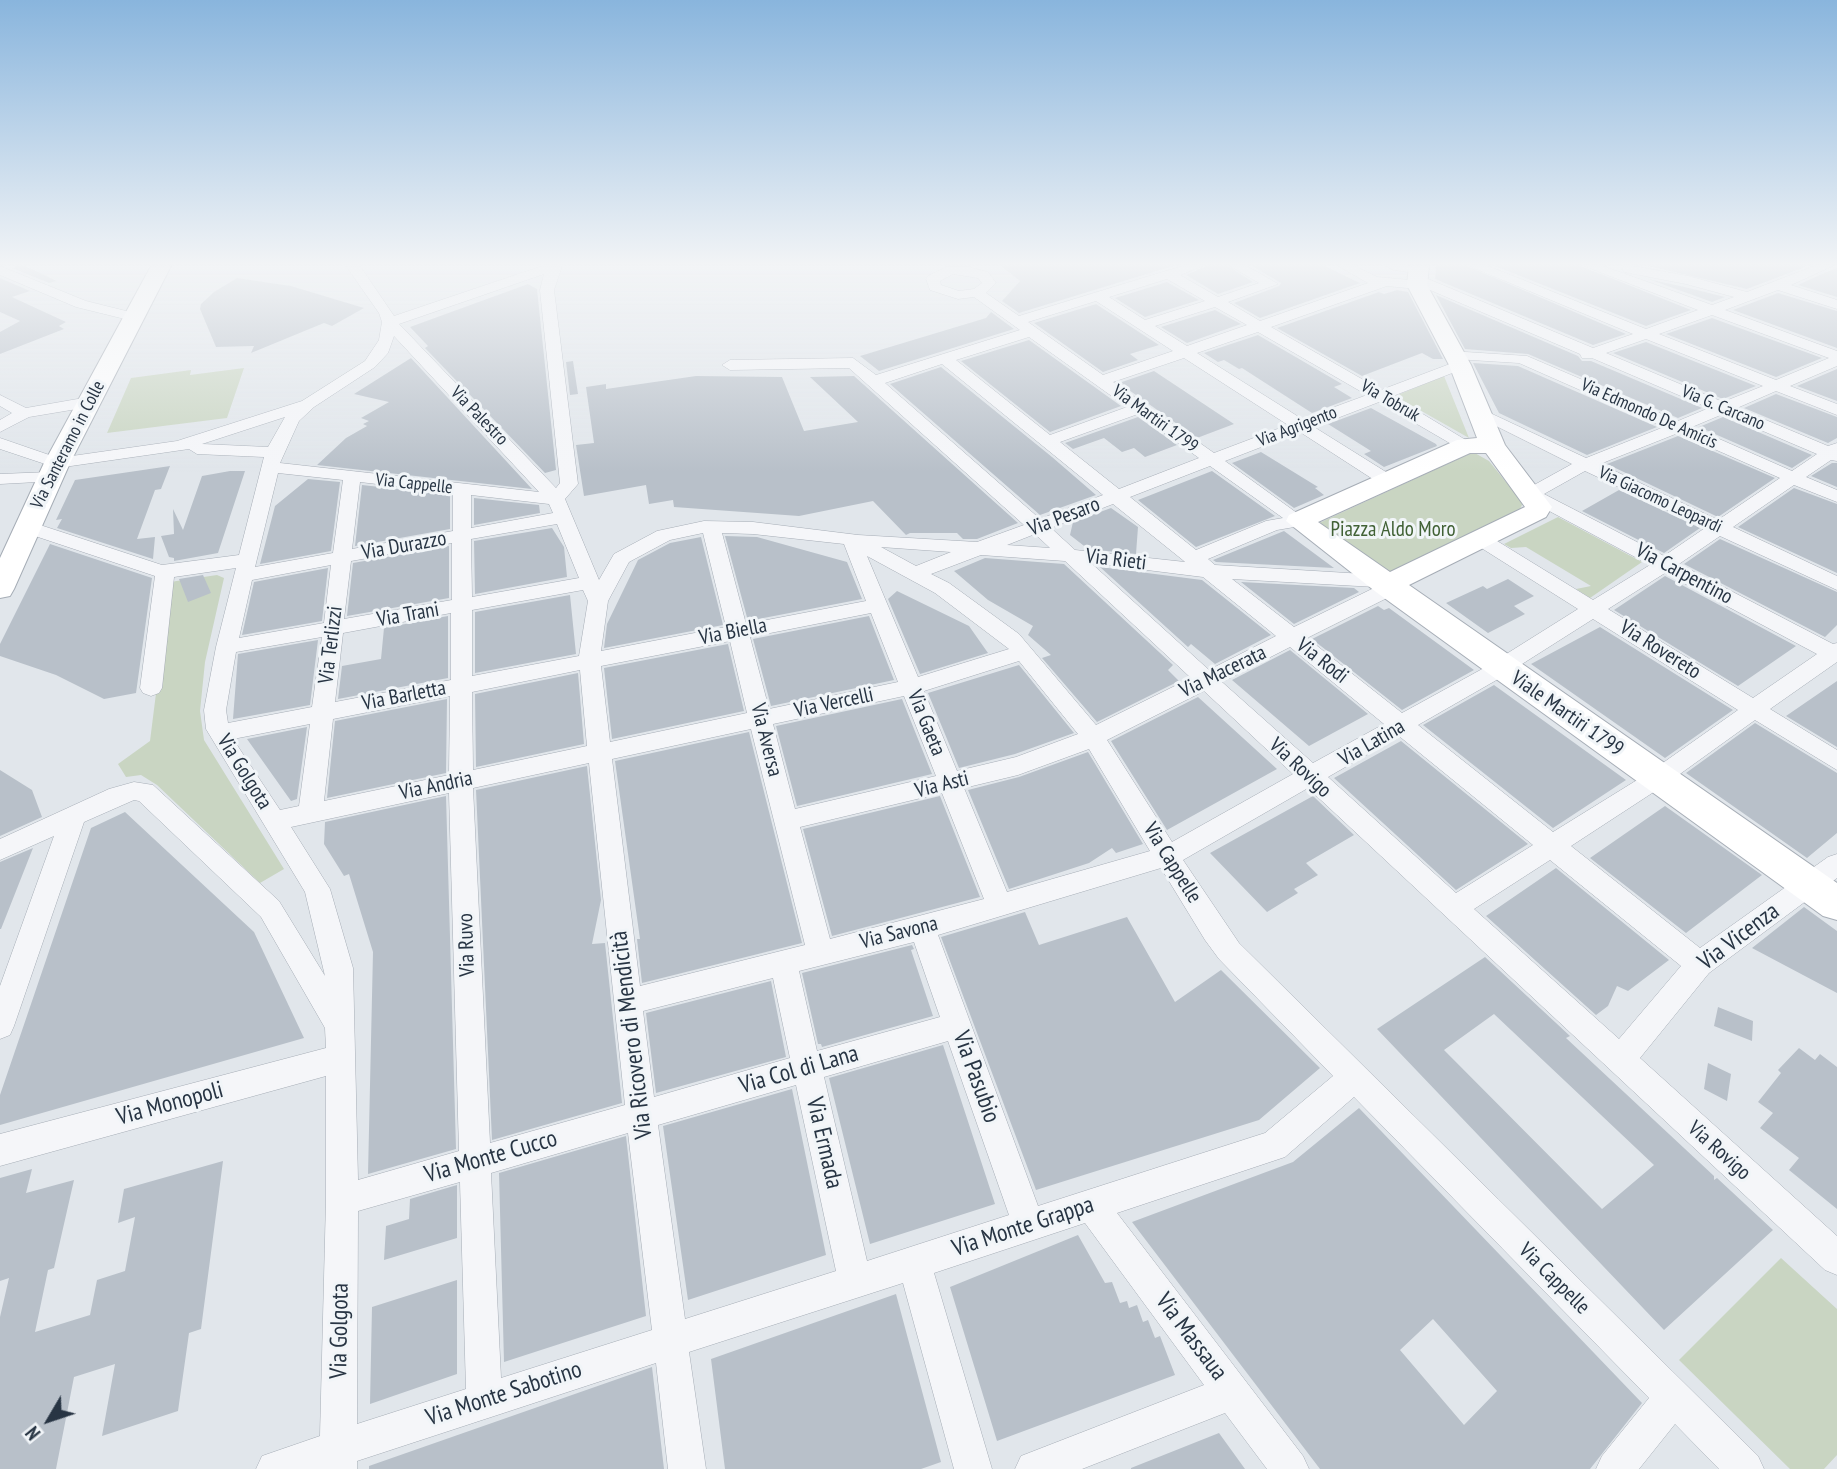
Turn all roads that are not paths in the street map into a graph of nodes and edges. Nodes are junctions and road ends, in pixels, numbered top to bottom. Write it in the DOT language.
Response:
graph roads {
  1 [pos="124,335"];
  2 [pos="387,335"];
  3 [pos="400,335"];
  4 [pos="552,335"];
  5 [pos="1021,335"];
  6 [pos="1037,335"];
  7 [pos="1159,335"];
  8 [pos="1239,335"];
  9 [pos="1274,335"];
  10 [pos="1446,335"];
  11 [pos="1551,335"];
  12 [pos="1644,335"];
  13 [pos="1652,335"];
  14 [pos="1776,335"];
  15 [pos="1187,352"];
  16 [pos="1592,353"];
  17 [pos="1837,358"];
  18 [pos="945,359"];
  19 [pos="1458,359"];
  20 [pos="730,365"];
  21 [pos="1547,369"];
  22 [pos="874,381"];
  23 [pos="1102,381"];
  24 [pos="1775,384"];
  25 [pos="1379,395"];
  26 [pos="0,400"];
  27 [pos="89,402"];
  28 [pos="308,404"];
  29 [pos="1140,408"];
  30 [pos="1723,408"];
  31 [pos="1837,410"];
  32 [pos="24,413"];
  33 [pos="1482,415"];
  34 [pos="1301,425"];
  35 [pos="0,427"];
  36 [pos="1679,428"];
  37 [pos="1048,441"];
  38 [pos="0,443"];
  39 [pos="1466,445"];
  40 [pos="180,446"];
  41 [pos="1493,446"];
  42 [pos="1835,453"];
  43 [pos="273,460"];
  44 [pos="1213,460"];
  45 [pos="1585,464"];
  46 [pos="54,470"];
  47 [pos="352,477"];
  48 [pos="0,478"];
  49 [pos="1794,478"];
  50 [pos="1388,481"];
  51 [pos="462,489"];
  52 [pos="1531,494"];
  53 [pos="1116,497"];
  54 [pos="1837,497"];
  55 [pos="560,508"];
  56 [pos="1299,521"];
  57 [pos="27,527"];
  58 [pos="711,527"];
  59 [pos="1038,527"];
  60 [pos="1719,528"];
  61 [pos="461,536"];
  62 [pos="851,539"];
  63 [pos="1482,540"];
  64 [pos="982,548"];
  65 [pos="1070,555"];
  66 [pos="341,557"];
  67 [pos="1665,564"];
  68 [pos="1199,565"];
  69 [pos="245,568"];
  70 [pos="165,571"];
  71 [pos="915,573"];
  72 [pos="1837,584"];
  73 [pos="1386,585"];
  74 [pos="0,589"];
  75 [pos="598,590"];
  76 [pos="461,605"];
  77 [pos="877,605"];
  78 [pos="1593,609"];
  79 [pos="333,628"];
  80 [pos="738,631"];
  81 [pos="1292,639"];
  82 [pos="226,648"];
  83 [pos="1025,652"];
  84 [pos="1836,653"];
  85 [pos="589,659"];
  86 [pos="1501,667"];
  87 [pos="1205,680"];
  88 [pos="460,685"];
  89 [pos="911,687"];
  90 [pos="151,688"];
  91 [pos="1756,710"];
  92 [pos="323,712"];
  93 [pos="760,718"];
  94 [pos="1404,725"];
  95 [pos="219,733"];
  96 [pos="1094,738"];
  97 [pos="598,752"];
  98 [pos="1837,761"];
  99 [pos="1310,778"];
  100 [pos="1658,778"];
  101 [pos="461,781"];
  102 [pos="951,783"];
  103 [pos="310,813"];
  104 [pos="74,815"];
  105 [pos="274,821"];
  106 [pos="786,821"];
  107 [pos="1553,845"];
  108 [pos="0,850"];
  109 [pos="1168,856"];
  110 [pos="1837,864"];
  111 [pos="1810,884"];
  112 [pos="1837,904"];
  113 [pos="1000,906"];
  114 [pos="1454,908"];
  115 [pos="922,928"];
  116 [pos="821,953"];
  117 [pos="782,963"];
  118 [pos="1699,964"];
  119 [pos="628,1002"];
  120 [pos="957,1025"];
  121 [pos="0,1026"];
  122 [pos="340,1026"];
  123 [pos="340,1058"];
  124 [pos="1620,1060"];
  125 [pos="807,1067"];
  126 [pos="1354,1077"];
  127 [pos="641,1114"];
  128 [pos="0,1150"];
  129 [pos="476,1162"];
  130 [pos="342,1200"];
  131 [pos="1091,1205"];
  132 [pos="1030,1225"];
  133 [pos="1837,1258"];
  134 [pos="914,1263"];
  135 [pos="855,1282"];
  136 [pos="671,1341"];
  137 [pos="1232,1392"];
  138 [pos="1673,1398"];
  139 [pos="484,1400"];
  140 [pos="338,1458"];
  141 [pos="275,1469"];
  142 [pos="687,1469"];
  143 [pos="973,1469"];
  144 [pos="1034,1469"];
  145 [pos="1290,1469"];
  146 [pos="1615,1469"];
  147 [pos="1745,1469"];
  1 -- 27 [label="street, Via Santeramo in Colle"];
  2 -- 28 [label="street"];
  3 -- 55 [label="street, Via Palestro"];
  4 -- 55 [label="street"];
  5 -- 18 [label="street"];
  6 -- 23 [label="street, Via Martiri 1799"];
  7 -- 15 [label="street"];
  8 -- 15 [label="street"];
  9 -- 25 [label="street, Via Tobruk"];
  10 -- 19 [label="street"];
  11 -- 16 [label="street, Via G. Carcano"];
  12 -- 16 [label="street"];
  13 -- 24 [label="street"];
  14 -- 17 [label="street"];
  15 -- 23 [label="street"];
  15 -- 34 [label="street"];
  16 -- 21 [label="street"];
  16 -- 30 [label="street, Via G. Carcano"];
  17 -- 24 [label="street"];
  18 -- 22 [label="street"];
  18 -- 37 [label="street, Via Rodi"];
  19 -- 21 [label="street, Via Edmondo De Amicis"];
  19 -- 25 [label="street, Via Agrigento"];
  19 -- 33 [label="street"];
  20 -- 22 [label="street, Via Rovigo"];
  21 -- 36 [label="street, Via Edmondo De Amicis"];
  22 -- 59 [label="street, Via Rovigo"];
  23 -- 29 [label="street, Via Martiri 1799"];
  24 -- 30 [label="street"];
  24 -- 31 [label="street"];
  25 -- 34 [label="street, Via Agrigento"];
  25 -- 39 [label="street, Via Tobruk"];
  26 -- 32 [label="street"];
  27 -- 32 [label="street"];
  27 -- 46 [label="street, Via Santeramo in Colle"];
  28 -- 40 [label="street"];
  28 -- 43 [label="street, Via Golgota"];
  29 -- 37 [label="street"];
  29 -- 44 [label="street, Via Martiri 1799"];
  30 -- 36 [label="street"];
  30 -- 42 [label="street, Via G. Carcano"];
  32 -- 35 [label="street"];
  33 -- 41 [label="street"];
  33 -- 45 [label="street, Via Giacomo Leopardi"];
  34 -- 44 [label="street, Via Agrigento"];
  34 -- 50 [label="street"];
  36 -- 45 [label="street"];
  36 -- 49 [label="street, Via Edmondo De Amicis"];
  37 -- 53 [label="street, Via Rodi"];
  38 -- 46 [label="street"];
  39 -- 41 [label="street"];
  39 -- 50 [label="street"];
  40 -- 43 [label="street, Via Cappelle"];
  40 -- 46 [label="street"];
  41 -- 52 [label="street"];
  42 -- 49 [label="street, Via Latina"];
  43 -- 47 [label="street, Via Cappelle"];
  43 -- 69 [label="street, Via Golgota"];
  44 -- 53 [label="street, Via Pesaro"];
  44 -- 56 [label="street, Via Martiri 1799"];
  45 -- 52 [label="street"];
  45 -- 60 [label="street, Via Giacomo Leopardi"];
  46 -- 48 [label="street"];
  46 -- 57 [label="street, Via Santeramo in Colle"];
  47 -- 51 [label="street, Via Cappelle"];
  47 -- 66 [label="street, Via Terlizzi"];
  49 -- 54 [label="street, Via Edmondo De Amicis"];
  49 -- 60 [label="street, Via Latina"];
  50 -- 56 [label="street"];
  51 -- 55 [label="street, Via Cappelle"];
  51 -- 61 [label="street, Via Ruvo"];
  52 -- 63 [label="street"];
  52 -- 67 [label="street, Via Carpentino"];
  53 -- 59 [label="street, Via Pesaro"];
  53 -- 68 [label="street, Via Rodi"];
  55 -- 61 [label="street, Via Durazzo"];
  55 -- 75 [label="street"];
  56 -- 68 [label="street"];
  56 -- 73 [label="street, Viale Martiri 1799"];
  57 -- 70 [label="street"];
  57 -- 74 [label="street, Via Santeramo in Colle"];
  58 -- 62 [label="street, Via Cappelle"];
  58 -- 75 [label="street, Via Cappelle"];
  58 -- 80 [label="street, Via Aversa"];
  59 -- 64 [label="street, Via Pesaro"];
  59 -- 65 [label="street, Via Rovigo"];
  60 -- 67 [label="street, Via Latina"];
  60 -- 72 [label="street, Via Giacomo Leopardi"];
  61 -- 66 [label="street, Via Durazzo"];
  61 -- 76 [label="street, Via Ruvo"];
  62 -- 64 [label="street, Via Rieti"];
  62 -- 71 [label="street, Via Cappelle"];
  62 -- 77 [label="street, Via Gaeta"];
  63 -- 73 [label="street"];
  63 -- 78 [label="street, Via Rovereto"];
  64 -- 65 [label="street, Via Rieti"];
  64 -- 71 [label="street, Via Pesaro"];
  65 -- 68 [label="street, Via Rieti"];
  65 -- 87 [label="street, Via Rovigo"];
  66 -- 69 [label="street, Via Durazzo"];
  66 -- 79 [label="street, Via Terlizzi"];
  67 -- 78 [label="street, Via Latina"];
  67 -- 84 [label="street, Via Carpentino"];
  68 -- 73 [label="street, Via Rieti"];
  68 -- 81 [label="street, Via Rodi"];
  69 -- 70 [label="street, Via Durazzo"];
  69 -- 82 [label="street, Via Golgota"];
  70 -- 90 [label="street"];
  71 -- 83 [label="street, Via Cappelle"];
  73 -- 81 [label="street, Via Macerata"];
  73 -- 86 [label="street, Viale Martiri 1799"];
  75 -- 76 [label="street, Via Trani"];
  75 -- 85 [label="street, Via Ricovero di Mendicità"];
  76 -- 79 [label="street, Via Trani"];
  76 -- 88 [label="street, Via Ruvo"];
  77 -- 80 [label="street, Via Biella"];
  77 -- 89 [label="street, Via Gaeta"];
  78 -- 86 [label="street, Via Latina"];
  78 -- 91 [label="street, Via Rovereto"];
  79 -- 82 [label="street, Via Trani"];
  79 -- 92 [label="street, Via Terlizzi"];
  80 -- 85 [label="street, Via Biella"];
  80 -- 93 [label="street, Via Aversa"];
  81 -- 87 [label="street, Via Macerata"];
  81 -- 94 [label="street, Via Rodi"];
  82 -- 95 [label="street, Via Golgota"];
  83 -- 89 [label="street, Via Vercelli"];
  83 -- 96 [label="street, Via Cappelle"];
  84 -- 91 [label="street"];
  85 -- 88 [label="street, Via Barletta"];
  85 -- 97 [label="street, Via Ricovero di Mendicità"];
  86 -- 94 [label="street, Via Latina"];
  86 -- 100 [label="street, Viale Martiri 1799"];
  87 -- 96 [label="street, Via Macerata"];
  87 -- 99 [label="street, Via Rovigo"];
  88 -- 92 [label="street, Via Barletta"];
  88 -- 101 [label="street, Via Ruvo"];
  89 -- 93 [label="street, Via Vercelli"];
  89 -- 102 [label="street, Via Gaeta"];
  91 -- 98 [label="street, Via Rovereto"];
  91 -- 100 [label="street"];
  92 -- 95 [label="street, Via Barletta"];
  92 -- 103 [label="street, Via Terlizzi"];
  93 -- 97 [label="street, Via Vercelli"];
  93 -- 106 [label="street, Via Aversa"];
  94 -- 99 [label="street, Via Latina"];
  94 -- 107 [label="street, Via Rodi"];
  95 -- 105 [label="street, Via Golgota"];
  96 -- 102 [label="street, Via Asti"];
  96 -- 109 [label="street, Via Cappelle"];
  97 -- 101 [label="street, Via Andria"];
  97 -- 119 [label="street, Via Ricovero di Mendicità"];
  99 -- 109 [label="street, Via Latina"];
  99 -- 114 [label="street, Via Rovigo"];
  100 -- 107 [label="street"];
  100 -- 111 [label="street, Viale Martiri 1799"];
  101 -- 103 [label="street, Via Andria"];
  101 -- 129 [label="street, Via Ruvo"];
  102 -- 106 [label="street, Via Asti"];
  102 -- 113 [label="street, Via Gaeta"];
  103 -- 105 [label="street, Via Andria"];
  104 -- 108 [label="street"];
  104 -- 121 [label="street"];
  104 -- 122 [label="street"];
  105 -- 122 [label="street, Via Golgota"];
  106 -- 116 [label="street, Via Aversa"];
  107 -- 114 [label="street"];
  107 -- 118 [label="street, Via Rodi"];
  109 -- 113 [label="street, Via Savona"];
  109 -- 126 [label="street, Via Cappelle"];
  110 -- 111 [label="street, Via Vicenza"];
  111 -- 112 [label="street, Viale Martiri 1799"];
  111 -- 118 [label="street, Via Vicenza"];
  113 -- 115 [label="street, Via Savona"];
  114 -- 124 [label="street, Via Rovigo"];
  115 -- 116 [label="street, Via Savona"];
  115 -- 120 [label="street, Via Pasubio"];
  116 -- 117 [label="street, Via Savona"];
  117 -- 119 [label="street, Via Savona"];
  117 -- 125 [label="street, Via Ermada"];
  118 -- 124 [label="street, Via Vicenza"];
  119 -- 127 [label="street, Via Ricovero di Mendicità"];
  120 -- 125 [label="street, Via Col di Lana"];
  120 -- 132 [label="street, Via Pasubio"];
  122 -- 123 [label="street, Via Golgota"];
  123 -- 128 [label="street, Via Monopoli"];
  123 -- 130 [label="street, Via Golgota"];
  124 -- 133 [label="street, Via Rovigo"];
  125 -- 127 [label="street, Via Col di Lana"];
  125 -- 135 [label="street, Via Ermada"];
  126 -- 131 [label="street, Via Monte Grappa"];
  126 -- 138 [label="street, Via Cappelle"];
  127 -- 129 [label="street, Via Monte Cucco"];
  127 -- 136 [label="street, Via Ricovero di Mendicità"];
  129 -- 130 [label="street, Via Monte Cucco"];
  129 -- 139 [label="street, Via Ruvo"];
  130 -- 140 [label="street, Via Golgota"];
  131 -- 132 [label="street, Via Monte Grappa"];
  131 -- 137 [label="street, Via Massaua"];
  132 -- 134 [label="street, Via Monte Grappa"];
  134 -- 135 [label="street, Via Monte Grappa"];
  134 -- 143 [label="street"];
  135 -- 136 [label="street, Via Monte Grappa"];
  136 -- 139 [label="street, Via Monte Sabotino"];
  136 -- 142 [label="street, Via Ricovero di Mendicità"];
  137 -- 144 [label="street"];
  137 -- 145 [label="street, Via Massaua"];
  138 -- 146 [label="street"];
  138 -- 147 [label="street"];
  139 -- 140 [label="street, Via Monte Sabotino"];
  140 -- 141 [label="street, Via Monte Sabotino"];
}
